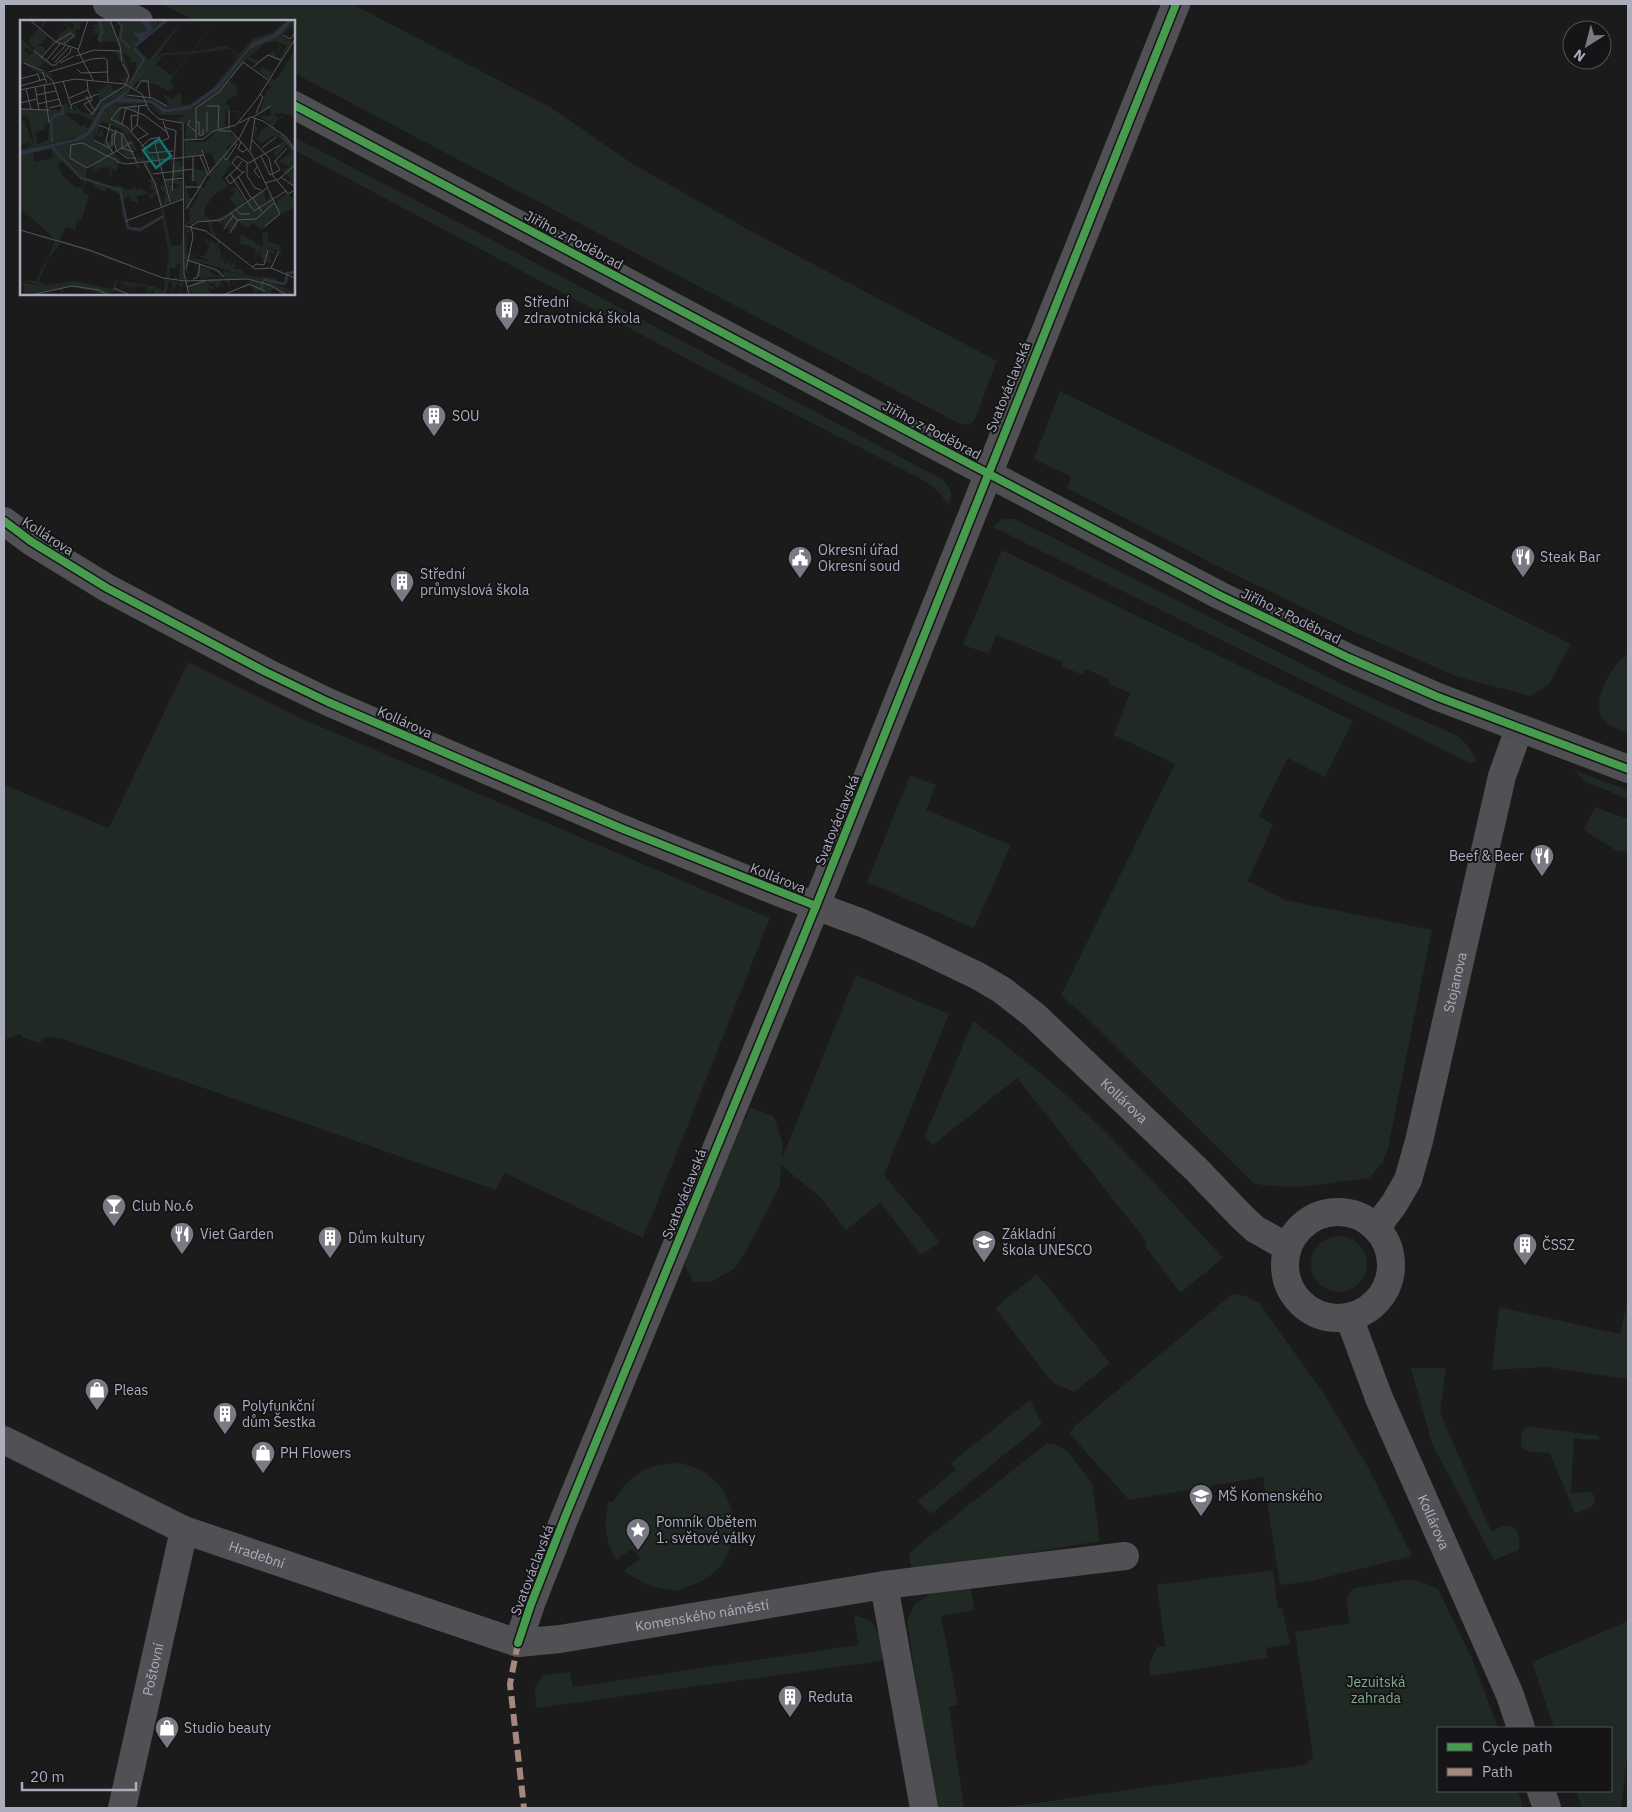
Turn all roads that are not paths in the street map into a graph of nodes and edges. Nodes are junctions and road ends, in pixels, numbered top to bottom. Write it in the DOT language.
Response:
graph roads {
  1 [pos="108,4"];
  2 [pos="1176,4"];
  3 [pos="137,20"];
  4 [pos="295,106"];
  5 [pos="987,473"];
  6 [pos="4,521"];
  7 [pos="1518,729"];
  8 [pos="1628,769"];
  9 [pos="816,906"];
  10 [pos="1376,1228"];
  11 [pos="1287,1247"];
  12 [pos="1349,1317"];
  13 [pos="4,1440"];
  14 [pos="184,1530"];
  15 [pos="1125,1556"];
  16 [pos="884,1585"];
  17 [pos="518,1643"];
  18 [pos="1521,1727"];
  19 [pos="1541,1792"];
  20 [pos="122,1808"];
  21 [pos="924,1808"];
  22 [pos="1547,1808"];
  1 -- 3 [label="street"];
  2 -- 5 [label="street, Svatováclavská"];
  4 -- 5 [label="street, Jiřího z Poděbrad"];
  5 -- 7 [label="street, Jiřího z Poděbrad"];
  5 -- 9 [label="street, Svatováclavská"];
  6 -- 9 [label="street, Kollárova"];
  7 -- 8 [label="street, Jiřího z Poděbrad"];
  7 -- 10 [label="street, Stojanova"];
  9 -- 11 [label="street, Kollárova"];
  9 -- 17 [label="street, Svatováclavská"];
  10 -- 11 [label="street"];
  10 -- 12 [label="street"];
  11 -- 12 [label="street"];
  12 -- 18 [label="street, Kollárova"];
  13 -- 14 [label="street, Hradební"];
  14 -- 17 [label="street, Hradební"];
  14 -- 20 [label="street, Poštovní"];
  15 -- 16 [label="street, Komenského náměstí"];
  16 -- 17 [label="street, Komenského náměstí"];
  16 -- 21 [label="street"];
  19 -- 22 [label="street"];
}
